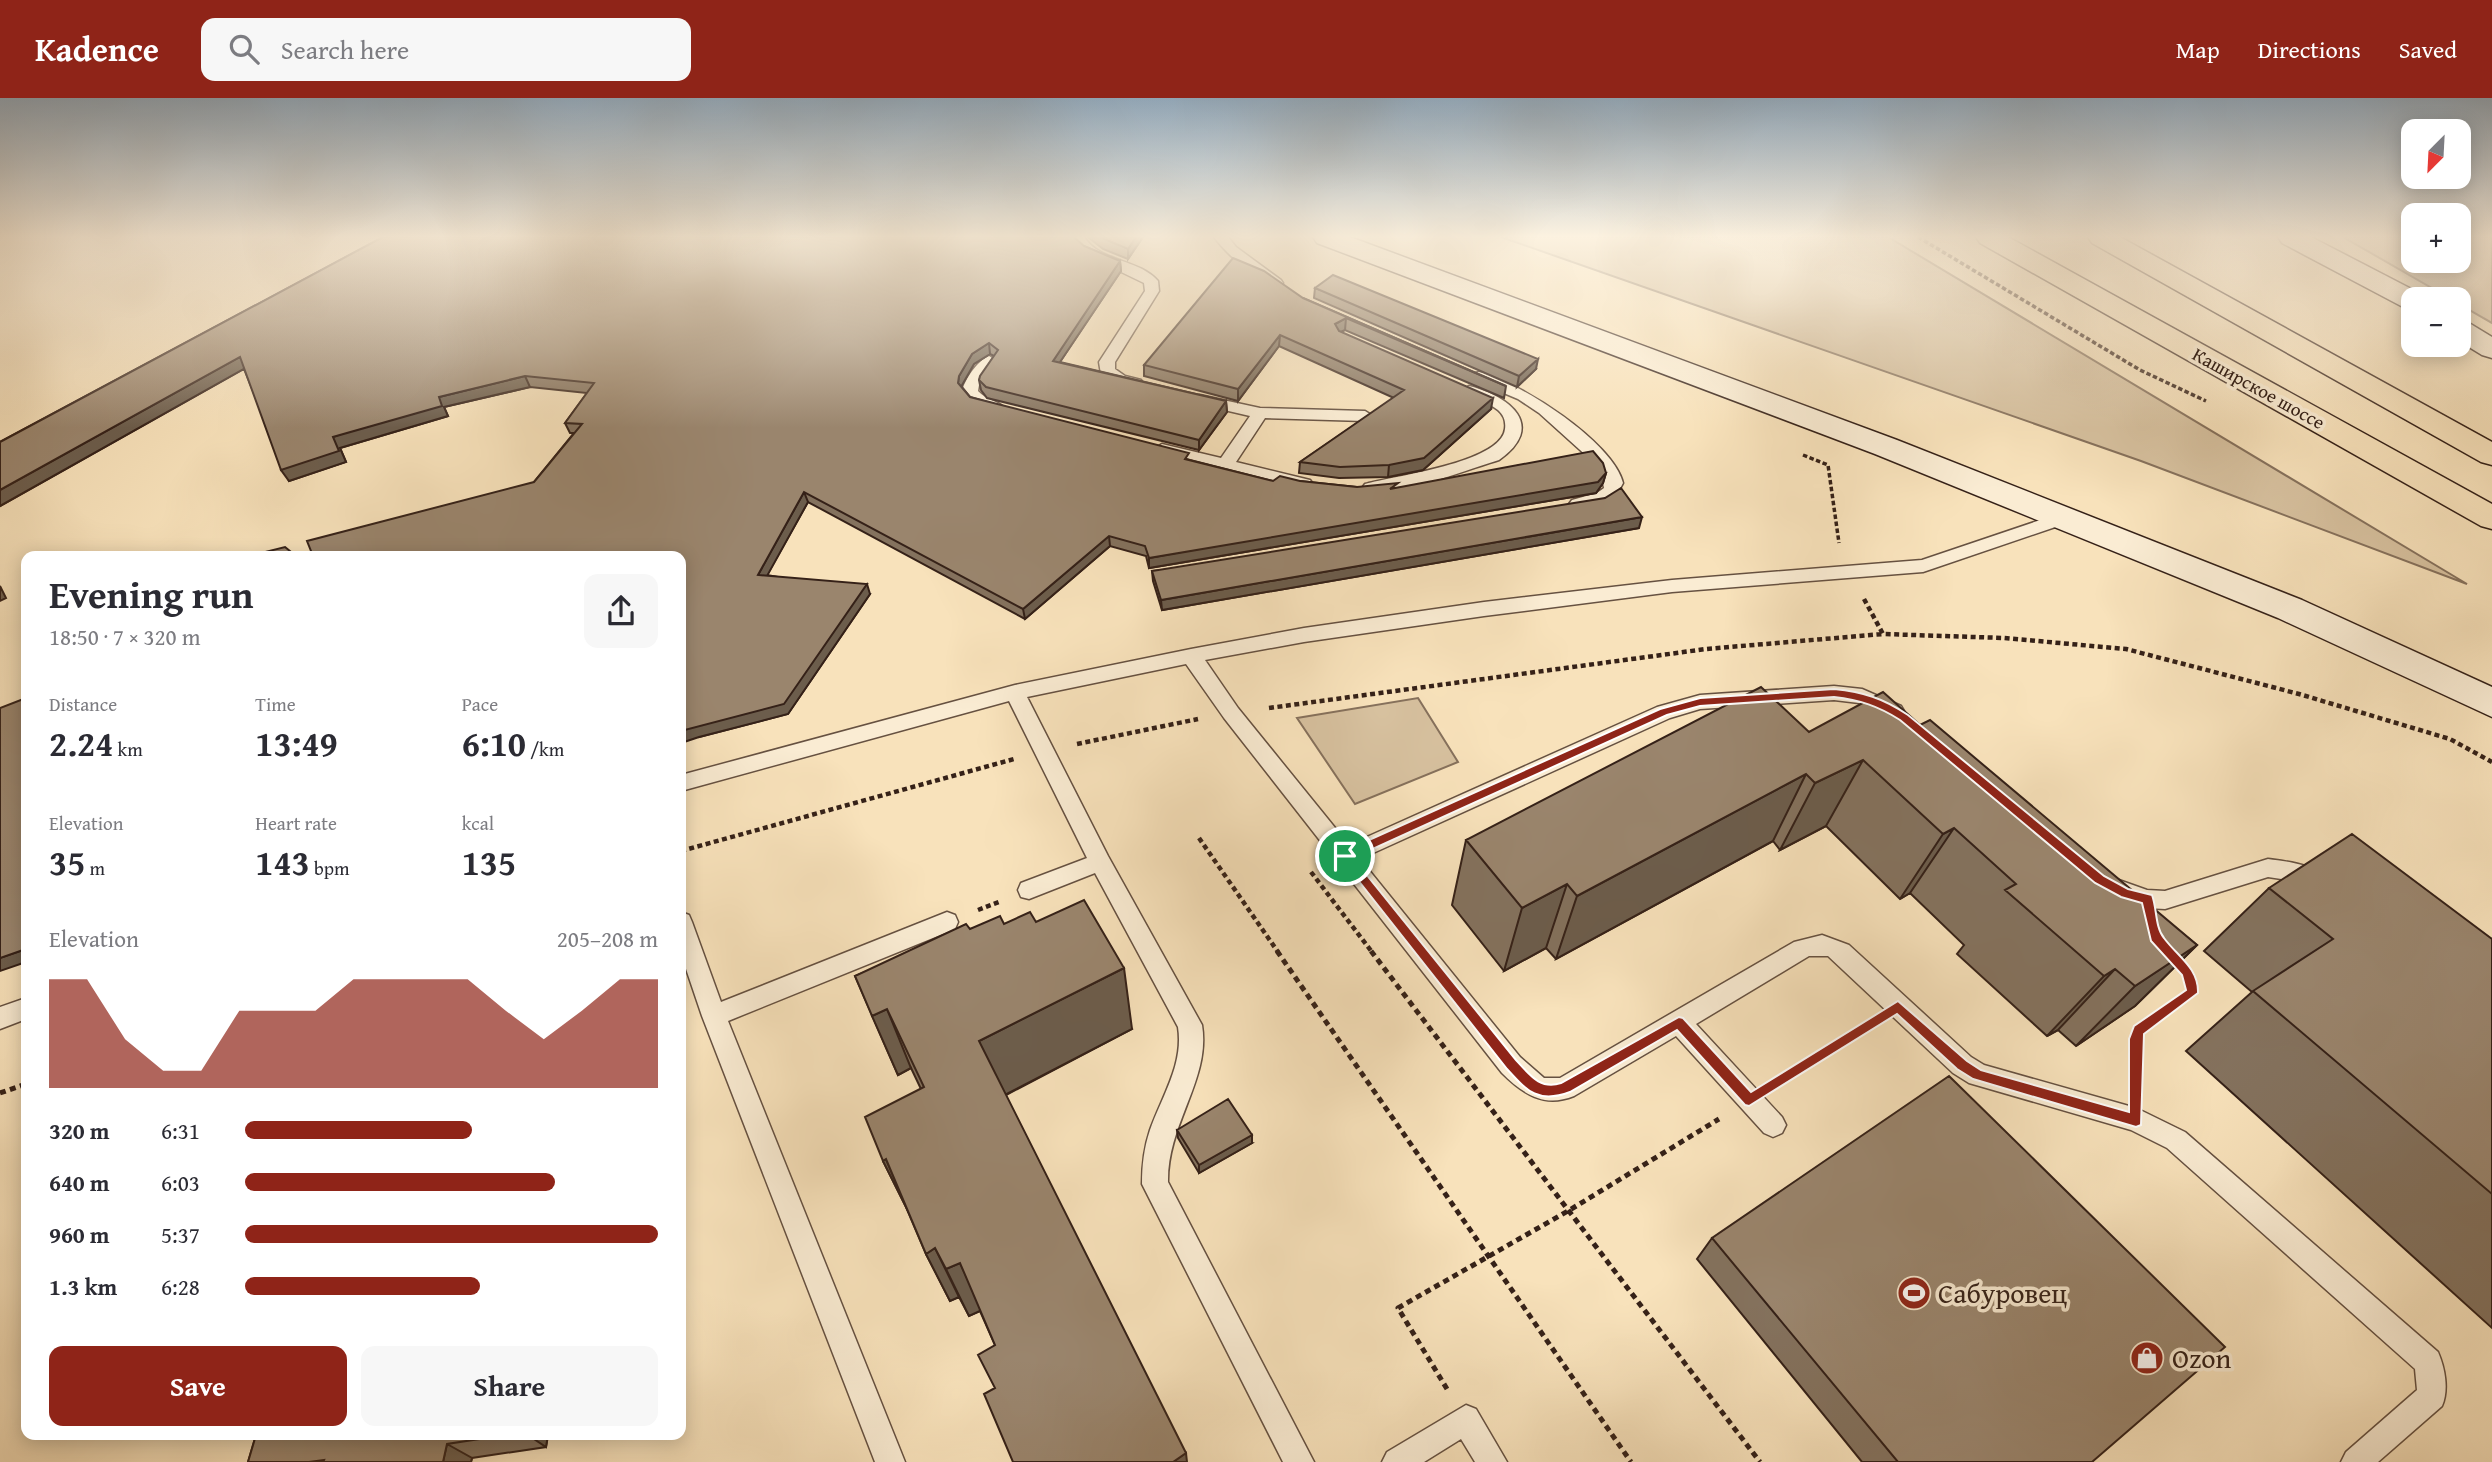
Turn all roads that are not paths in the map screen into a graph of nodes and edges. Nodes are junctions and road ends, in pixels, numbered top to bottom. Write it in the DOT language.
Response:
graph roads {
  1 [pos="1146,301"];
  2 [pos="1496,301"];
  3 [pos="2103,301"];
  4 [pos="2215,301"];
  5 [pos="2471,336"];
  6 [pos="2492,349"];
  7 [pos="989,361"];
  8 [pos="1145,386"];
  9 [pos="1185,396"];
  10 [pos="1260,413"];
  11 [pos="1018,414"];
  12 [pos="1365,416"];
  13 [pos="1147,446"];
  14 [pos="2492,456"];
  15 [pos="1224,465"];
  16 [pos="1320,486"];
  17 [pos="1355,489"];
  18 [pos="1562,506"];
  19 [pos="2492,518"];
  20 [pos="2061,519"];
  21 [pos="1191,656"];
  22 [pos="1015,692"];
  23 [pos="2492,703"];
  24 [pos="1914,726"];
  25 [pos="686,782"];
  26 [pos="1345,856"];
  27 [pos="1100,862"];
  28 [pos="2099,879"];
  29 [pos="1030,890"];
  30 [pos="2335,898"];
  31 [pos="947,922"];
  32 [pos="686,936"];
  33 [pos="21,1010"];
  34 [pos="714,1016"];
  35 [pos="0,1017"];
  36 [pos="1679,1022"];
  37 [pos="1773,1125"];
  38 [pos="890,1462"];
  39 [pos="1299,1462"];
  40 [pos="1397,1462"];
  41 [pos="1492,1462"];
  42 [pos="2356,1462"];
  1 -- 8 [label="lane"];
  2 -- 20 [label="main road"];
  3 -- 19 [label="main road, Каширское шоссе"];
  4 -- 14 [label="main road"];
  5 -- 6 [label="main road"];
  7 -- 11 [label="lane"];
  9 -- 10 [label="lane"];
  10 -- 12 [label="lane"];
  10 -- 15 [label="lane"];
  13 -- 15 [label="lane"];
  15 -- 16 [label="lane"];
  17 -- 18 [label="lane"];
  20 -- 21 [label="lane"];
  20 -- 23 [label="main road"];
  21 -- 22 [label="lane"];
  21 -- 26 [label="lane"];
  22 -- 25 [label="lane"];
  22 -- 27 [label="lane"];
  24 -- 26 [label="lane"];
  26 -- 36 [label="lane"];
  27 -- 29 [label="lane"];
  27 -- 39 [label="lane"];
  28 -- 30 [label="lane"];
  31 -- 34 [label="lane"];
  32 -- 34 [label="lane"];
  33 -- 35 [label="lane"];
  34 -- 38 [label="lane"];
  36 -- 37 [label="lane"];
  36 -- 42 [label="lane"];
  40 -- 41 [label="lane"];
}
